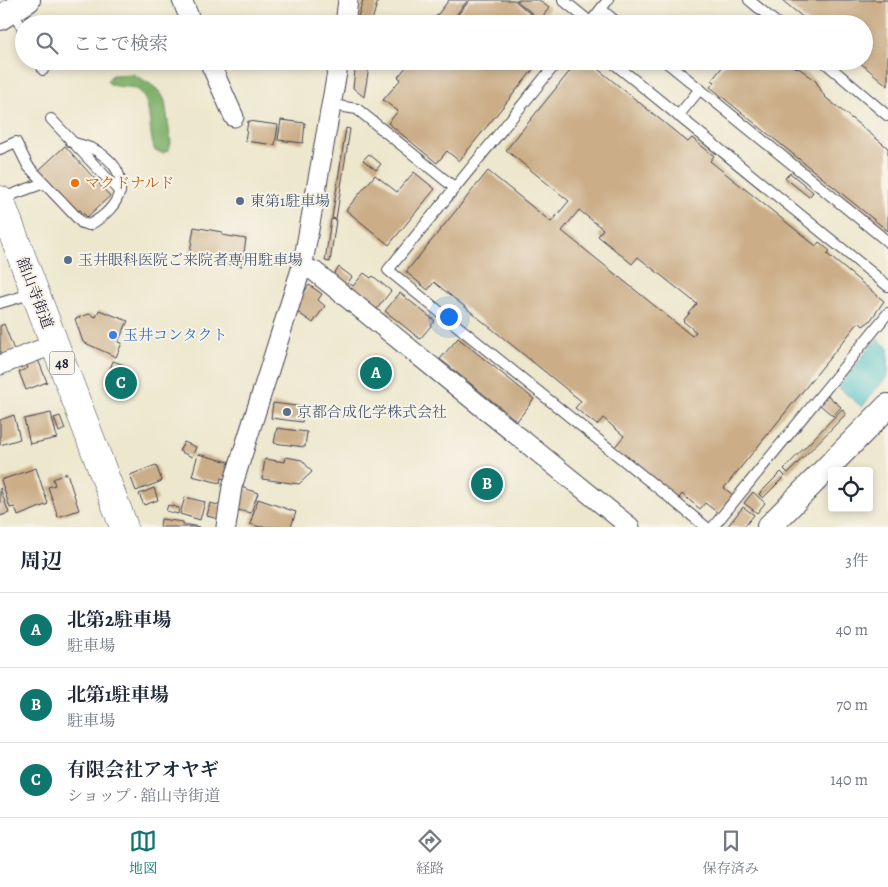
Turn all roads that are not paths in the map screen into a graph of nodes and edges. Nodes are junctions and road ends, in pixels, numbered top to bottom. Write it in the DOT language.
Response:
graph roads {
  1 [pos="182,0"];
  2 [pos="348,0"];
  3 [pos="563,0"];
  4 [pos="608,0"];
  5 [pos="749,0"];
  6 [pos="601,9"];
  7 [pos="188,15"];
  8 [pos="346,15"];
  9 [pos="580,15"];
  10 [pos="596,15"];
  11 [pos="608,15"];
  12 [pos="767,15"];
  13 [pos="213,70"];
  14 [pos="338,70"];
  15 [pos="551,70"];
  16 [pos="622,70"];
  17 [pos="676,70"];
  18 [pos="834,70"];
  19 [pos="700,89"];
  20 [pos="332,104"];
  21 [pos="678,116"];
  22 [pos="888,116"];
  23 [pos="234,117"];
  24 [pos="51,119"];
  25 [pos="0,149"];
  26 [pos="44,183"];
  27 [pos="455,188"];
  28 [pos="0,200"];
  29 [pos="888,242"];
  30 [pos="302,268"];
  31 [pos="888,286"];
  32 [pos="35,293"];
  33 [pos="0,303"];
  34 [pos="888,313"];
  35 [pos="54,344"];
  36 [pos="0,365"];
  37 [pos="888,406"];
  38 [pos="124,527"];
  39 [pos="226,527"];
  40 [pos="630,527"];
  41 [pos="706,527"];
  42 [pos="713,527"];
  43 [pos="768,527"];
  1 -- 7 [label="street"];
  2 -- 8 [label="street"];
  3 -- 9 [label="lane"];
  4 -- 6 [label="lane"];
  5 -- 12 [label="lane"];
  6 -- 10 [label="lane"];
  6 -- 11 [label="lane"];
  13 -- 23 [label="street"];
  14 -- 20 [label="street"];
  15 -- 27 [label="lane"];
  16 -- 21 [label="lane"];
  17 -- 19 [label="lane"];
  18 -- 22 [label="lane"];
  19 -- 21 [label="lane"];
  19 -- 29 [label="lane"];
  20 -- 27 [label="lane"];
  20 -- 30 [label="street"];
  21 -- 31 [label="lane"];
  24 -- 26 [label="lane"];
  25 -- 26 [label="lane"];
  26 -- 28 [label="lane"];
  27 -- 41 [label="lane"];
  28 -- 32 [label="main road, 舘山寺街道 / 48"];
  30 -- 39 [label="street"];
  30 -- 40 [label="street"];
  32 -- 33 [label="lane"];
  32 -- 35 [label="main road, 舘山寺街道 / 48"];
  34 -- 42 [label="lane"];
  35 -- 36 [label="street"];
  35 -- 38 [label="main road, 舘山寺街道 / 48"];
  37 -- 43 [label="street"];
}
